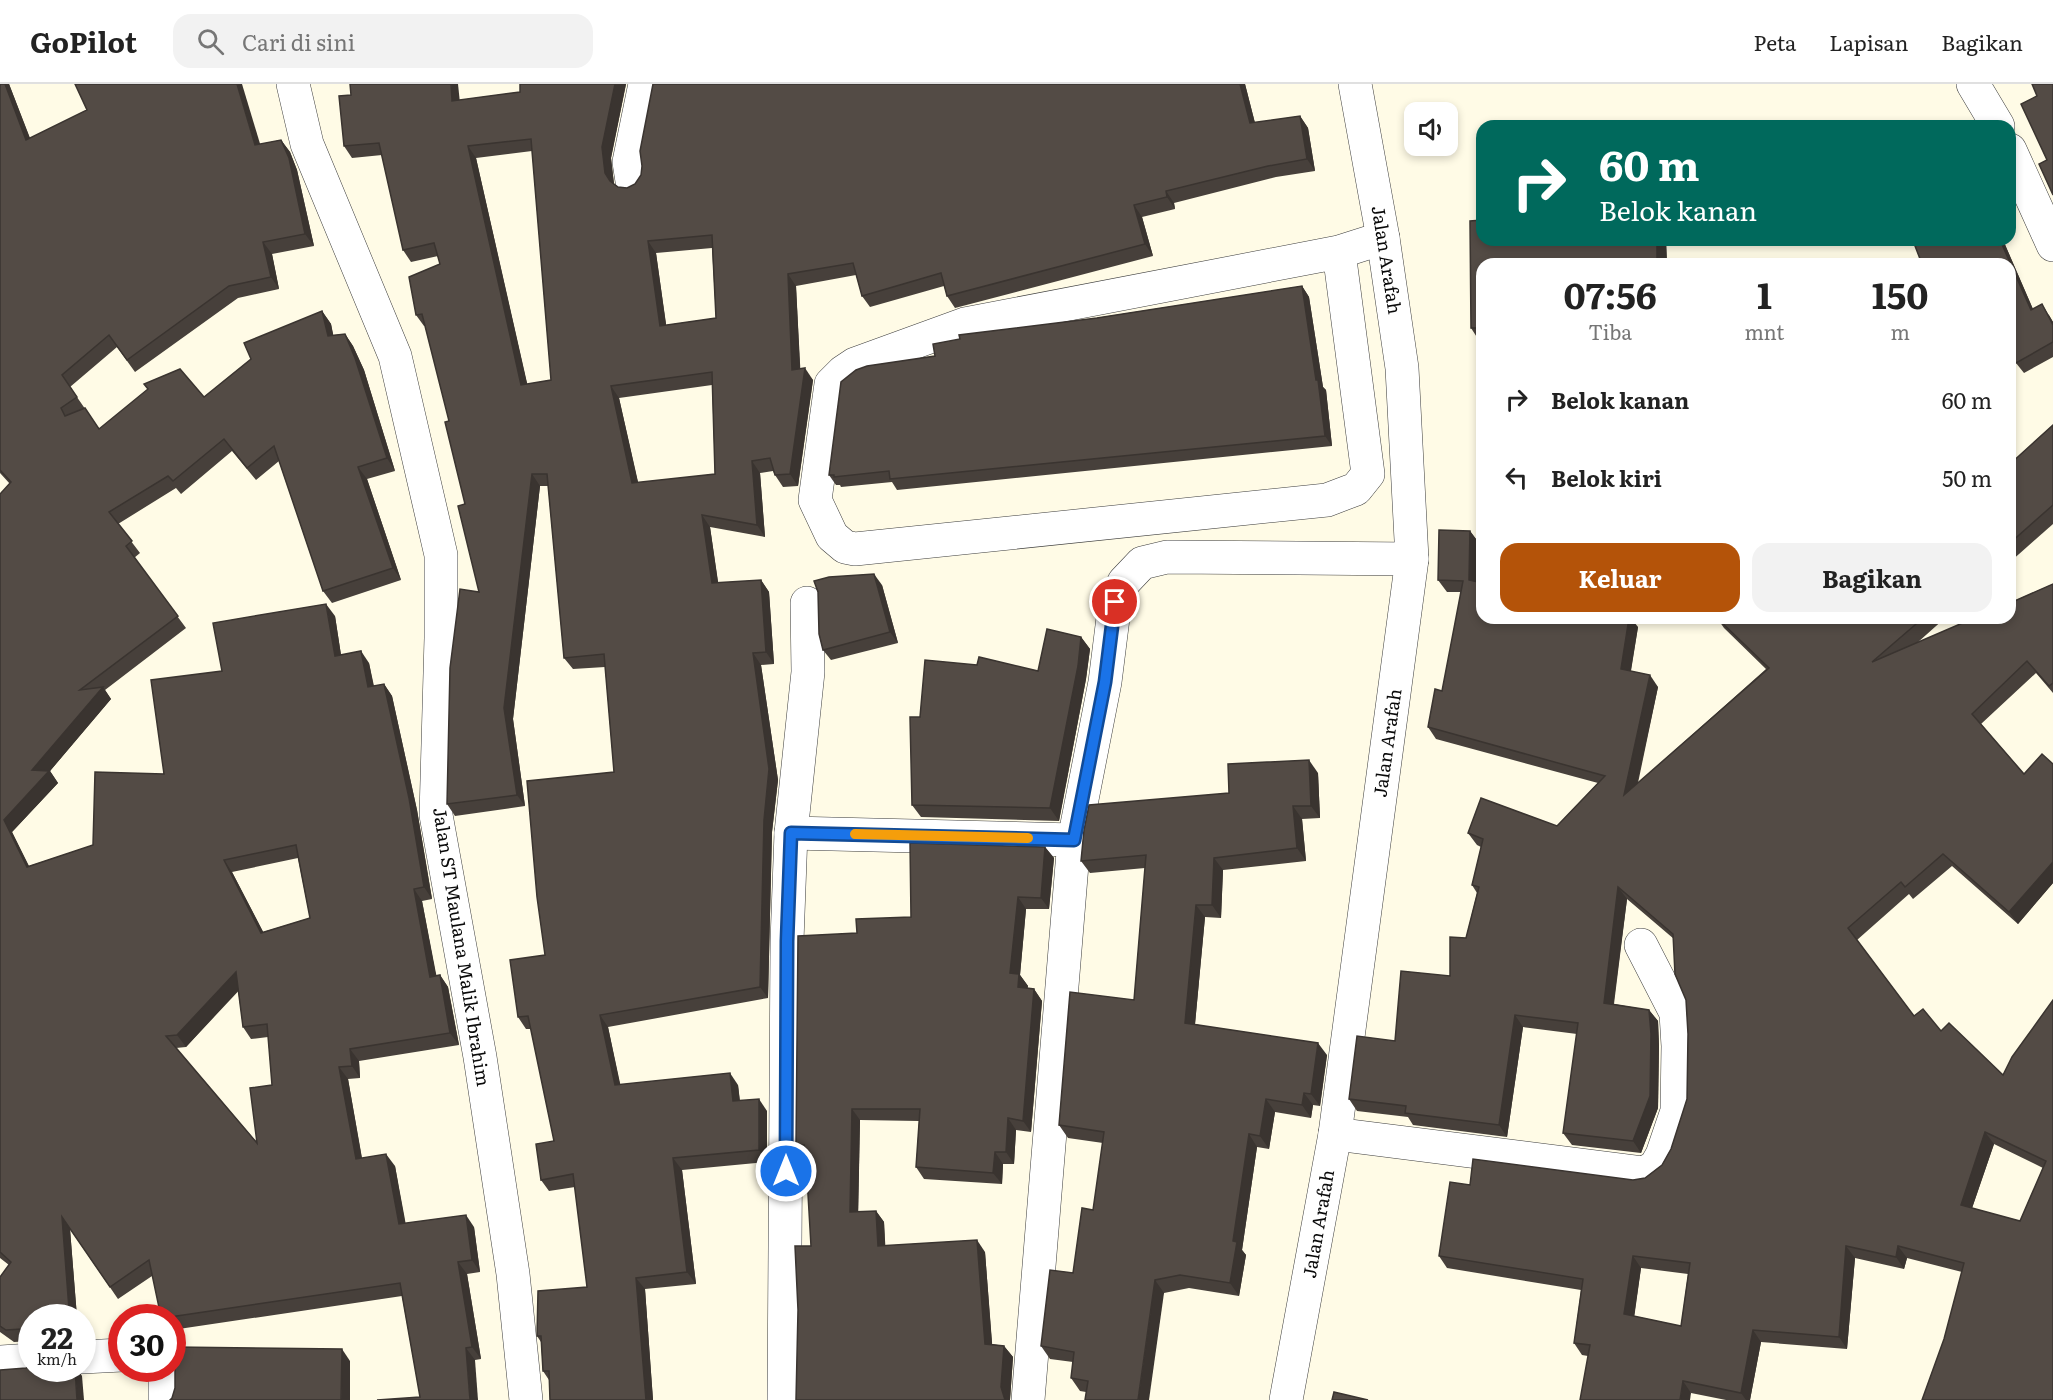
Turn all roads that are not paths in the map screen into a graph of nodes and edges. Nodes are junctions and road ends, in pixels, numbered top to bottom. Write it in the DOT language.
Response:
graph roads {
  1 [pos="293,84"];
  2 [pos="645,84"];
  3 [pos="1355,84"];
  4 [pos="1973,84"];
  5 [pos="1994,120"];
  6 [pos="2016,163"];
  7 [pos="632,181"];
  8 [pos="1383,238"];
  9 [pos="2053,245"];
  10 [pos="1339,252"];
  11 [pos="1412,559"];
  12 [pos="807,603"];
  13 [pos="791,833"];
  14 [pos="1074,840"];
  15 [pos="1641,945"];
  16 [pos="1335,1134"];
  17 [pos="18,1361"];
  18 [pos="0,1362"];
  19 [pos="165,1382"];
  20 [pos="165,1400"];
  21 [pos="526,1400"];
  22 [pos="784,1400"];
  23 [pos="1028,1400"];
  24 [pos="1286,1400"];
  1 -- 21 [label="street, Jalan ST Maulana Malik Ibrahim"];
  2 -- 7 [label="street"];
  3 -- 8 [label="street, Jalan Arafah"];
  4 -- 5 [label="street"];
  6 -- 9 [label="street"];
  8 -- 10 [label="street"];
  8 -- 11 [label="street, Jalan Arafah"];
  10 -- 10 [label="street"];
  11 -- 14 [label="street"];
  11 -- 16 [label="street, Jalan Arafah"];
  12 -- 13 [label="street"];
  13 -- 14 [label="street"];
  13 -- 22 [label="street"];
  14 -- 23 [label="street"];
  15 -- 16 [label="street"];
  16 -- 24 [label="street, Jalan Arafah"];
  17 -- 18 [label="street"];
  19 -- 20 [label="street"];
}
